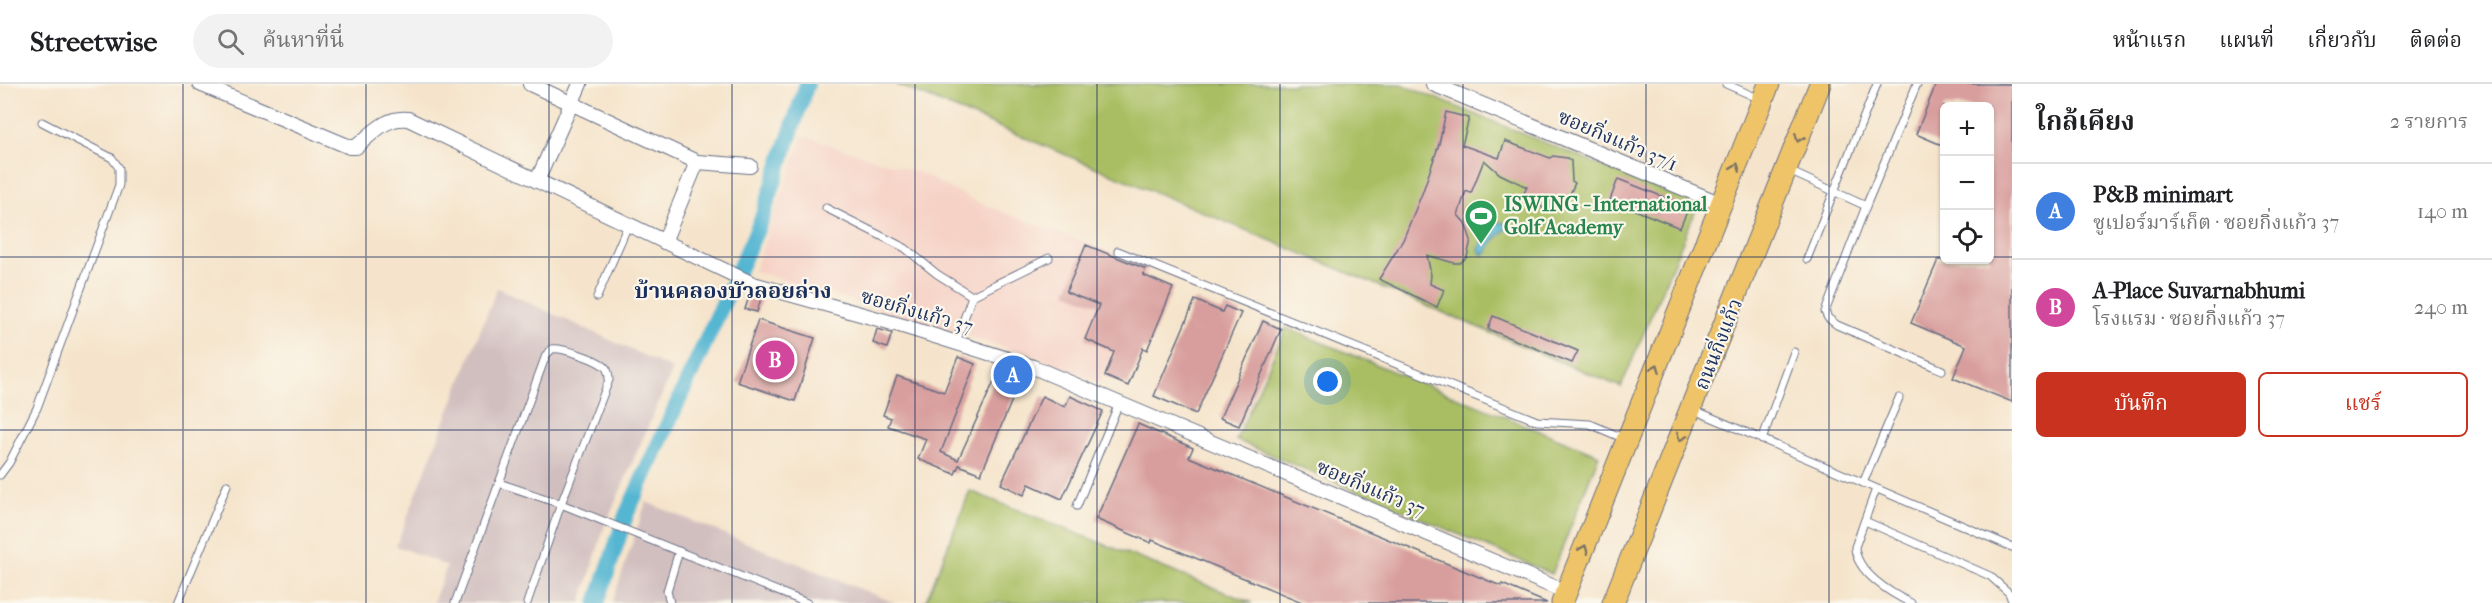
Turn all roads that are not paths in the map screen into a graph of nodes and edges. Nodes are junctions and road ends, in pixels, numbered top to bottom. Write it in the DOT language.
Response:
graph roads {
  1 [pos="201,84"];
  2 [pos="530,84"];
  3 [pos="580,84"];
  4 [pos="1433,84"];
  5 [pos="1726,84"];
  6 [pos="1820,84"];
  7 [pos="1877,84"];
  8 [pos="1917,84"];
  9 [pos="1766,92"];
  10 [pos="572,103"];
  11 [pos="42,122"];
  12 [pos="697,162"];
  13 [pos="750,166"];
  14 [pos="1786,170"];
  15 [pos="537,181"];
  16 [pos="1835,191"];
  17 [pos="1721,204"];
  18 [pos="1866,206"];
  19 [pos="826,208"];
  20 [pos="628,225"];
  21 [pos="664,242"];
  22 [pos="1118,251"];
  23 [pos="1049,258"];
  24 [pos="1807,259"];
  25 [pos="972,296"];
  26 [pos="597,297"];
  27 [pos="956,342"];
  28 [pos="1794,352"];
  29 [pos="1942,370"];
  30 [pos="1899,398"];
  31 [pos="1119,403"];
  32 [pos="1692,409"];
  33 [pos="1627,440"];
  34 [pos="1762,440"];
  35 [pos="0,475"];
  36 [pos="499,483"];
  37 [pos="1863,483"];
  38 [pos="227,485"];
  39 [pos="1876,489"];
  40 [pos="561,504"];
  41 [pos="1077,506"];
  42 [pos="1864,521"];
  43 [pos="2012,548"];
  44 [pos="679,551"];
  45 [pos="1564,597"];
  46 [pos="1617,599"];
  47 [pos="2012,601"];
  48 [pos="178,603"];
  49 [pos="455,603"];
  50 [pos="527,603"];
  51 [pos="670,603"];
  52 [pos="807,603"];
  53 [pos="1911,603"];
  1 -- 15 [label="street, ซอยกิ่งแก้ว 37"];
  2 -- 10 [label="street"];
  3 -- 10 [label="street"];
  4 -- 17 [label="street, ซอยกิ่งแก้ว 37/1"];
  5 -- 9 [label="lane"];
  6 -- 14 [label="main road, ถนนกิ่งแก้ว, one-way"];
  7 -- 16 [label="lane"];
  8 -- 18 [label="lane"];
  17 -- 9 [label="main road, one-way"];
  10 -- 12 [label="street"];
  10 -- 15 [label="street"];
  11 -- 35 [label="lane"];
  12 -- 13 [label="street"];
  12 -- 21 [label="street"];
  14 -- 16 [label="lane"];
  14 -- 32 [label="main road, ถนนกิ่งแก้ว"];
  15 -- 20 [label="street, ซอยกิ่งแก้ว 37"];
  16 -- 18 [label="lane"];
  16 -- 24 [label="lane"];
  33 -- 17 [label="main road, one-way"];
  18 -- 29 [label="lane"];
  19 -- 25 [label="lane"];
  20 -- 21 [label="street, ซอยกิ่งแก้ว 37"];
  20 -- 26 [label="lane"];
  21 -- 27 [label="street, ซอยกิ่งแก้ว 37"];
  22 -- 33 [label="lane"];
  23 -- 25 [label="lane"];
  25 -- 27 [label="lane"];
  27 -- 31 [label="street, ซอยกิ่งแก้ว 37"];
  28 -- 34 [label="lane"];
  30 -- 37 [label="lane"];
  31 -- 41 [label="lane"];
  31 -- 45 [label="street, ซอยกิ่งแก้ว 37"];
  32 -- 34 [label="lane"];
  32 -- 46 [label="main road, ถนนกิ่งแก้ว, one-way"];
  45 -- 33 [label="main road, one-way"];
  34 -- 37 [label="lane"];
  36 -- 40 [label="lane"];
  36 -- 40 [label="lane"];
  36 -- 49 [label="lane"];
  37 -- 39 [label="lane"];
  38 -- 48 [label="lane"];
  39 -- 42 [label="lane"];
  39 -- 43 [label="lane"];
  40 -- 44 [label="lane"];
  40 -- 50 [label="lane"];
  42 -- 47 [label="lane"];
  42 -- 53 [label="lane"];
  44 -- 51 [label="lane"];
  44 -- 52 [label="lane"];
}
